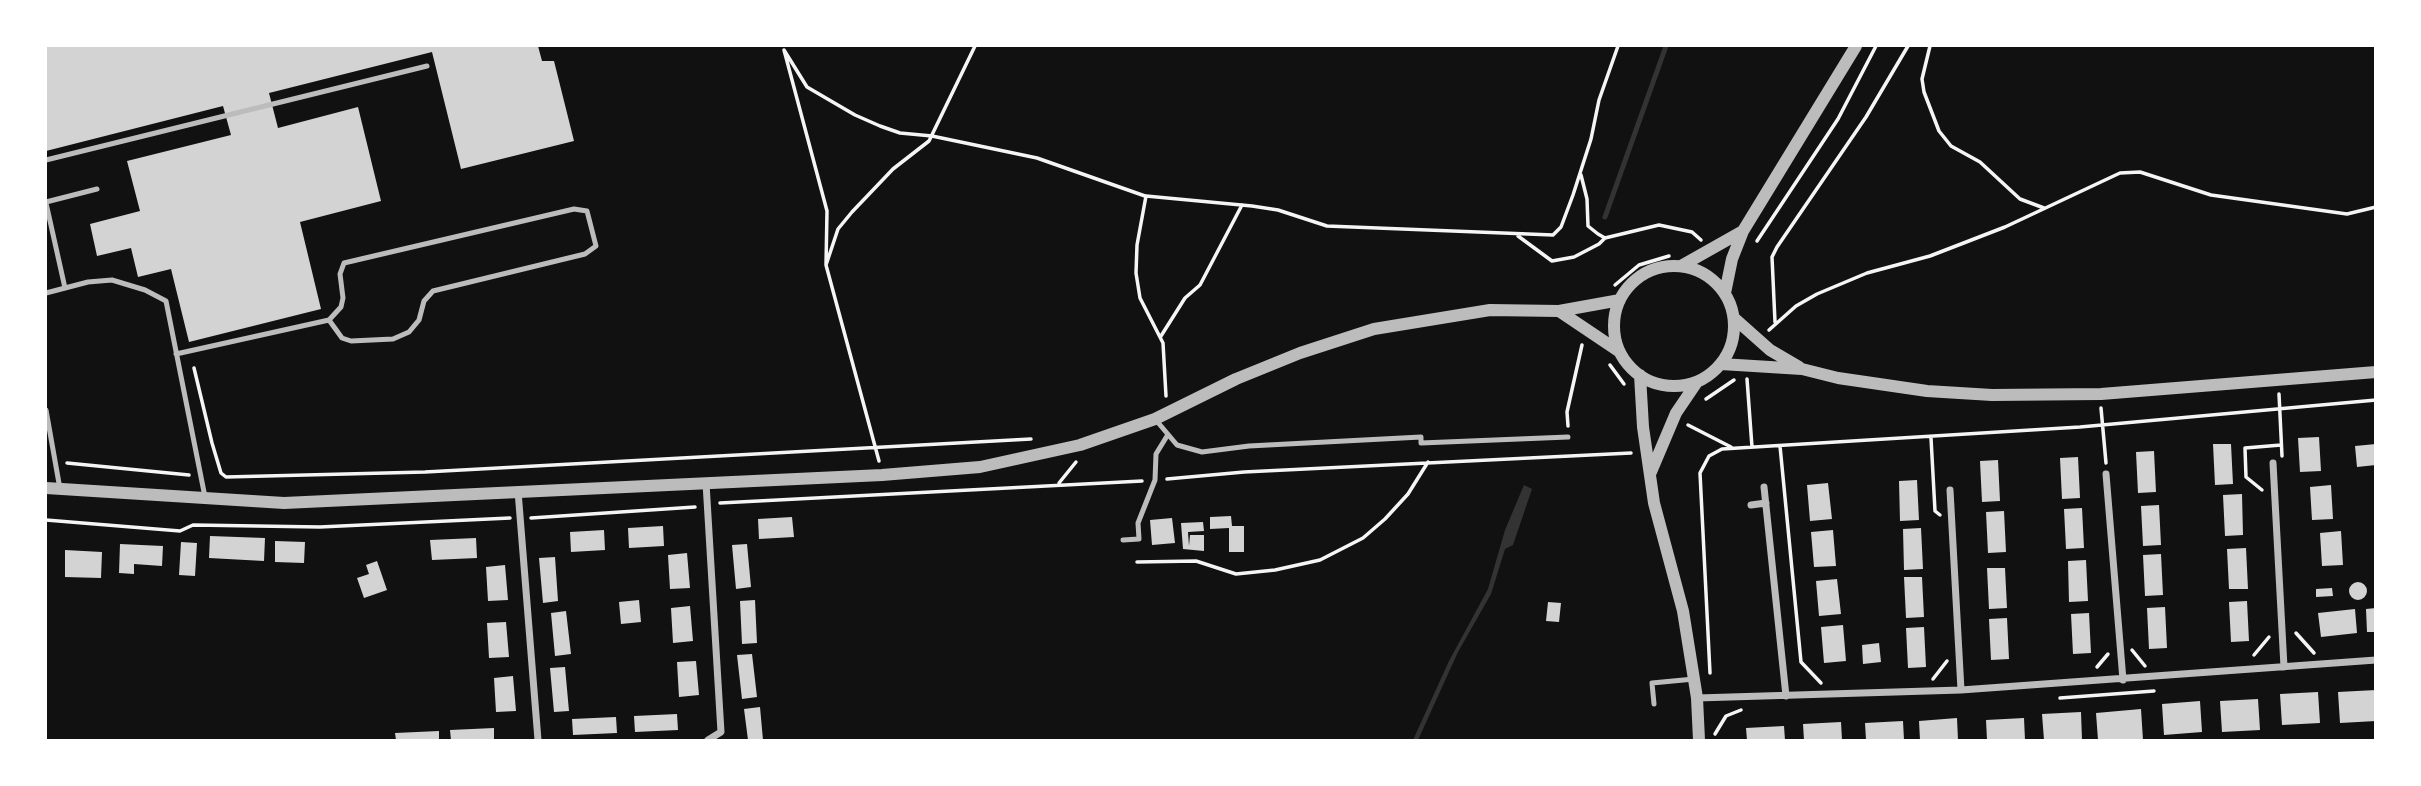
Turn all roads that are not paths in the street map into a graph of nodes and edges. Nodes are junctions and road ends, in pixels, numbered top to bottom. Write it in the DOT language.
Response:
graph roads {
  1 [pos="1856,46"];
  2 [pos="427,66"];
  3 [pos="46,160"];
  4 [pos="97,189"];
  5 [pos="46,202"];
  6 [pos="1743,231"];
  7 [pos="1678,261"];
  8 [pos="65,288"];
  9 [pos="46,293"];
  10 [pos="1724,293"];
  11 [pos="1620,300"];
  12 [pos="1559,311"];
  13 [pos="1734,318"];
  14 [pos="329,320"];
  15 [pos="1620,353"];
  16 [pos="176,354"];
  17 [pos="1721,364"];
  18 [pos="1802,369"];
  19 [pos="2375,372"];
  20 [pos="1640,376"];
  21 [pos="1697,382"];
  22 [pos="46,410"];
  23 [pos="1155,419"];
  24 [pos="1167,436"];
  25 [pos="1568,438"];
  26 [pos="2273,463"];
  27 [pos="1651,472"];
  28 [pos="2106,474"];
  29 [pos="706,482"];
  30 [pos="1764,487"];
  31 [pos="46,488"];
  32 [pos="60,489"];
  33 [pos="1950,490"];
  34 [pos="517,491"];
  35 [pos="206,500"];
  36 [pos="1766,503"];
  37 [pos="1751,505"];
  38 [pos="1124,540"];
  39 [pos="2375,660"];
  40 [pos="2284,667"];
  41 [pos="1694,679"];
  42 [pos="2123,680"];
  43 [pos="1961,690"];
  44 [pos="1786,696"];
  45 [pos="1697,698"];
  46 [pos="1654,704"];
  47 [pos="1706,739"];
  48 [pos="538,740"];
  49 [pos="708,740"];
  1 -- 6 [label="street"];
  2 -- 3 [label="lane"];
  4 -- 5 [label="lane"];
  5 -- 8 [label="lane"];
  6 -- 7 [label="street"];
  6 -- 10 [label="street"];
  7 -- 10 [label="street"];
  7 -- 11 [label="street"];
  8 -- 9 [label="lane"];
  8 -- 16 [label="lane"];
  10 -- 13 [label="street"];
  11 -- 12 [label="street"];
  11 -- 15 [label="street"];
  12 -- 15 [label="street"];
  12 -- 23 [label="street"];
  13 -- 17 [label="street"];
  13 -- 18 [label="street"];
  14 -- 14 [label="lane"];
  14 -- 16 [label="lane"];
  15 -- 20 [label="street"];
  16 -- 35 [label="lane"];
  17 -- 18 [label="street"];
  17 -- 21 [label="street"];
  18 -- 19 [label="street"];
  20 -- 21 [label="street"];
  20 -- 27 [label="street"];
  21 -- 27 [label="street"];
  22 -- 32 [label="lane"];
  23 -- 24 [label="lane"];
  23 -- 29 [label="street"];
  24 -- 25 [label="lane"];
  24 -- 38 [label="lane"];
  26 -- 40 [label="street"];
  27 -- 41 [label="street"];
  28 -- 42 [label="street"];
  29 -- 34 [label="street"];
  29 -- 49 [label="street"];
  30 -- 36 [label="street"];
  31 -- 32 [label="street"];
  32 -- 35 [label="street"];
  33 -- 43 [label="street"];
  34 -- 35 [label="street"];
  34 -- 48 [label="street"];
  36 -- 37 [label="street"];
  36 -- 44 [label="street"];
  39 -- 40 [label="street"];
  40 -- 42 [label="street"];
  41 -- 45 [label="street"];
  41 -- 46 [label="lane"];
  42 -- 43 [label="street"];
  43 -- 44 [label="street"];
  44 -- 45 [label="street"];
  45 -- 47 [label="street"];
}
